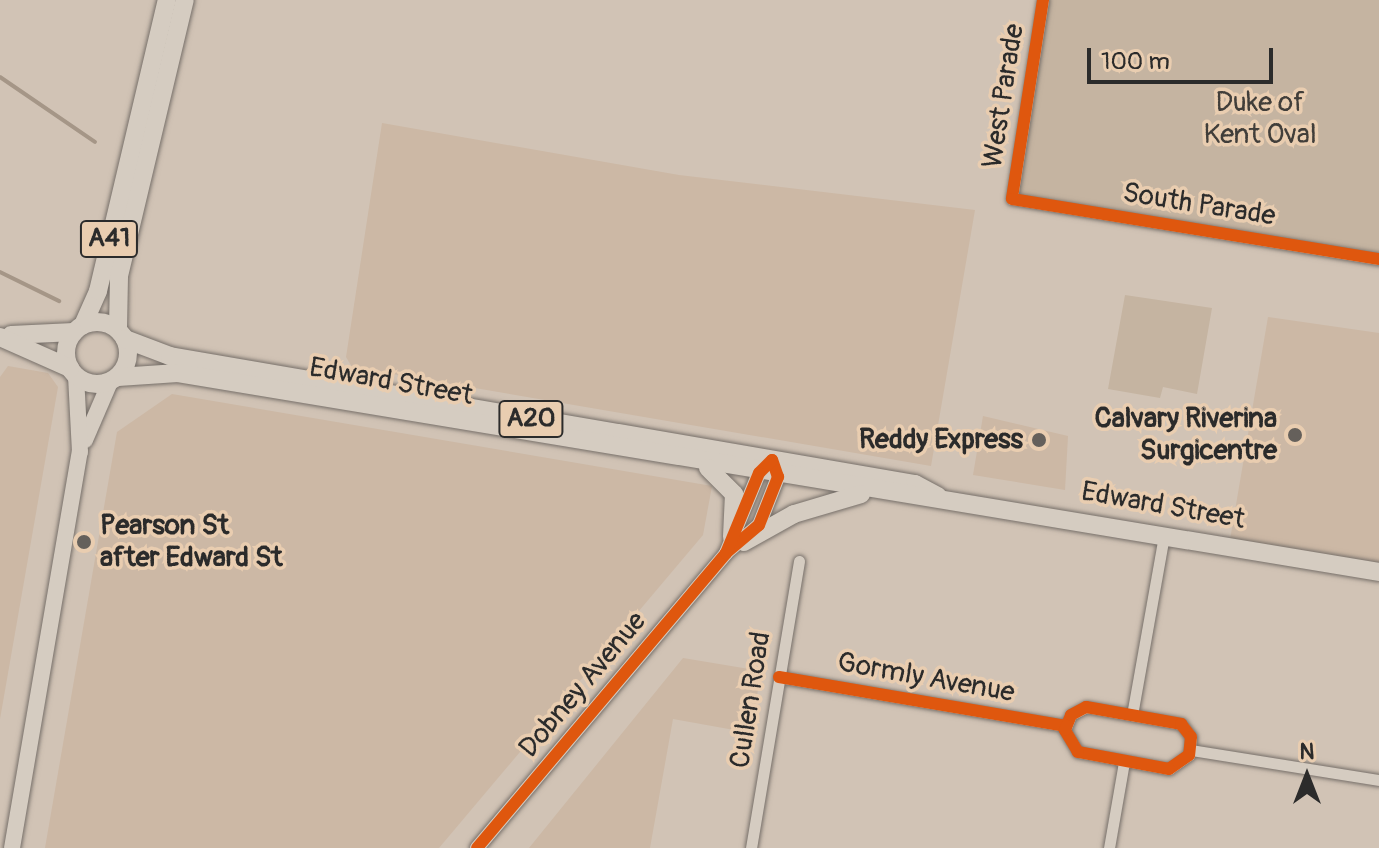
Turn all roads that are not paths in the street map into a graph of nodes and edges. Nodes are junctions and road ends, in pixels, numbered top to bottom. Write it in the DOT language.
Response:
graph roads {
  1 [pos="167,0"];
  2 [pos="185,0"];
  3 [pos="1043,0"];
  4 [pos="1012,199"];
  5 [pos="1379,259"];
  6 [pos="79,328"];
  7 [pos="122,334"];
  8 [pos="0,336"];
  9 [pos="73,372"];
  10 [pos="114,379"];
  11 [pos="80,452"];
  12 [pos="694,463"];
  13 [pos="769,470"];
  14 [pos="871,492"];
  15 [pos="938,496"];
  16 [pos="1164,535"];
  17 [pos="734,544"];
  18 [pos="799,561"];
  19 [pos="1379,572"];
  20 [pos="779,677"];
  21 [pos="1132,715"];
  22 [pos="1066,726"];
  23 [pos="1191,750"];
  24 [pos="1124,762"];
  25 [pos="1379,780"];
  26 [pos="12,848"];
  27 [pos="477,848"];
  28 [pos="751,848"];
  29 [pos="1109,848"];
  1 -- 6 [label="highway, A41"];
  2 -- 7 [label="highway, A41"];
  3 -- 4 [label="street, West Parade"];
  4 -- 5 [label="street, South Parade"];
  6 -- 7 [label="highway, A20"];
  6 -- 8 [label="highway, A20"];
  6 -- 9 [label="highway, A41"];
  7 -- 10 [label="highway, A41"];
  7 -- 13 [label="highway, Edward Street / A20"];
  8 -- 9 [label="highway, A20"];
  9 -- 10 [label="highway, A20"];
  9 -- 11 [label="main road"];
  10 -- 11 [label="main road"];
  10 -- 12 [label="highway, Edward Street / A20"];
  11 -- 26 [label="main road"];
  12 -- 13 [label="highway, Edward Street / A20"];
  12 -- 17 [label="highway"];
  13 -- 14 [label="highway, Edward Street / A20"];
  13 -- 15 [label="highway, Edward Street / A20"];
  13 -- 17 [label="street, Dobney Avenue"];
  14 -- 15 [label="highway, Edward Street / A20"];
  14 -- 17 [label="highway"];
  15 -- 16 [label="highway, Edward Street / A20"];
  16 -- 19 [label="highway, Edward Street / A20"];
  16 -- 21 [label="street"];
  17 -- 27 [label="street, Dobney Avenue"];
  18 -- 20 [label="street, Cullen Road"];
  20 -- 22 [label="street, Gormly Avenue"];
  20 -- 28 [label="street, Cullen Road"];
  21 -- 22 [label="street"];
  21 -- 23 [label="street"];
  22 -- 24 [label="street"];
  23 -- 24 [label="street"];
  23 -- 25 [label="street"];
  24 -- 29 [label="street"];
}
